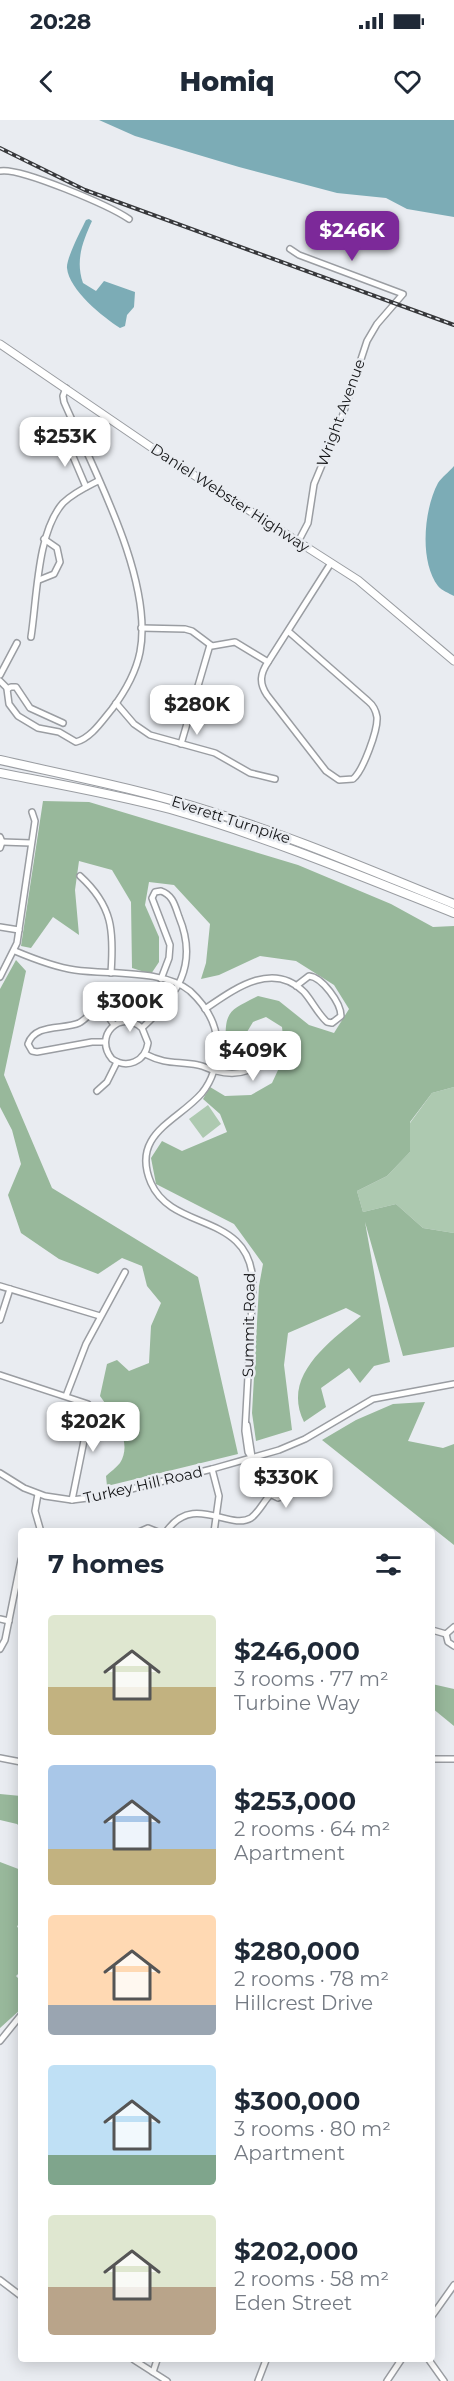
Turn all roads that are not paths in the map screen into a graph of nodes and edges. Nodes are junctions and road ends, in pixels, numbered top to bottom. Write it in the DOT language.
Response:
graph roads {
  1 [pos="0,171"];
  2 [pos="129,219"];
  3 [pos="290,249"];
  4 [pos="0,344"];
  5 [pos="66,388"];
  6 [pos="66,440"];
  7 [pos="98,481"];
  8 [pos="86,487"];
  9 [pos="44,539"];
  10 [pos="298,542"];
  11 [pos="331,563"];
  12 [pos="39,580"];
  13 [pos="141,628"];
  14 [pos="288,631"];
  15 [pos="32,637"];
  16 [pos="17,643"];
  17 [pos="210,645"];
  18 [pos="454,661"];
  19 [pos="268,662"];
  20 [pos="0,675"];
  21 [pos="0,681"];
  22 [pos="8,689"];
  23 [pos="116,703"];
  24 [pos="35,710"];
  25 [pos="27,722"];
  26 [pos="63,723"];
  27 [pos="181,744"];
  28 [pos="0,760"];
  29 [pos="0,773"];
  30 [pos="275,779"];
  31 [pos="32,812"];
  32 [pos="1,842"];
  33 [pos="32,843"];
  34 [pos="80,876"];
  35 [pos="454,904"];
  36 [pos="454,913"];
  37 [pos="0,927"];
  38 [pos="19,930"];
  39 [pos="15,951"];
  40 [pos="111,973"];
  41 [pos="0,977"];
  42 [pos="162,979"];
  43 [pos="179,984"];
  44 [pos="296,986"];
  45 [pos="110,994"];
  46 [pos="206,1009"];
  47 [pos="108,1015"];
  48 [pos="114,1025"];
  49 [pos="142,1028"];
  50 [pos="105,1042"];
  51 [pos="270,1048"];
  52 [pos="145,1054"];
  53 [pos="117,1062"];
  54 [pos="214,1071"];
  55 [pos="97,1091"];
  56 [pos="125,1272"];
  57 [pos="0,1286"];
  58 [pos="10,1289"];
  59 [pos="100,1316"];
  60 [pos="0,1320"];
  61 [pos="0,1375"];
  62 [pos="454,1384"];
  63 [pos="66,1396"];
  64 [pos="252,1458"];
  65 [pos="212,1469"];
  66 [pos="0,1473"];
  67 [pos="38,1494"];
  68 [pos="272,1495"];
  69 [pos="72,1500"];
  70 [pos="216,1515"];
  71 [pos="40,1528"];
  72 [pos="169,1528"];
  73 [pos="214,1528"];
  74 [pos="18,1575"];
  75 [pos="0,1619"];
  76 [pos="9,1621"];
  77 [pos="454,1627"];
  78 [pos="435,1631"];
  79 [pos="446,1634"];
  80 [pos="454,1646"];
  81 [pos="0,1649"];
  82 [pos="0,1758"];
  83 [pos="435,1759"];
  84 [pos="454,1759"];
  85 [pos="18,1761"];
  86 [pos="18,2019"];
  87 [pos="0,2040"];
  88 [pos="0,2280"];
  89 [pos="454,2285"];
  90 [pos="18,2294"];
  91 [pos="435,2312"];
  92 [pos="137,2362"];
  93 [pos="156,2362"];
  94 [pos="265,2362"];
  95 [pos="400,2362"];
  96 [pos="430,2362"];
  97 [pos="153,2372"];
  98 [pos="167,2381"];
  99 [pos="258,2381"];
  100 [pos="387,2381"];
  101 [pos="444,2381"];
  1 -- 2 [label="street"];
  3 -- 10 [label="street, Wright Avenue"];
  4 -- 5 [label="main road, Daniel Webster Highway"];
  5 -- 7 [label="street"];
  5 -- 10 [label="main road, Daniel Webster Highway"];
  6 -- 8 [label="street"];
  7 -- 8 [label="street"];
  7 -- 13 [label="street"];
  8 -- 9 [label="street"];
  9 -- 12 [label="street"];
  9 -- 12 [label="street"];
  10 -- 11 [label="main road, Daniel Webster Highway"];
  11 -- 14 [label="street"];
  11 -- 18 [label="main road, Daniel Webster Highway"];
  12 -- 15 [label="street"];
  13 -- 17 [label="street"];
  13 -- 23 [label="street"];
  14 -- 19 [label="street"];
  14 -- 19 [label="street"];
  16 -- 20 [label="street"];
  17 -- 19 [label="street"];
  17 -- 27 [label="street"];
  21 -- 22 [label="street"];
  22 -- 24 [label="street"];
  22 -- 25 [label="street"];
  23 -- 25 [label="street"];
  23 -- 27 [label="street"];
  24 -- 25 [label="street"];
  24 -- 26 [label="street"];
  27 -- 30 [label="street"];
  28 -- 35 [label="highway, Everett Turnpike"];
  29 -- 36 [label="highway, Everett Turnpike"];
  31 -- 33 [label="street"];
  32 -- 33 [label="street"];
  33 -- 38 [label="street"];
  34 -- 40 [label="street"];
  37 -- 38 [label="street"];
  38 -- 39 [label="street"];
  39 -- 40 [label="street, Summit Road"];
  39 -- 41 [label="street"];
  40 -- 42 [label="street, Summit Road"];
  42 -- 43 [label="street, Summit Road"];
  42 -- 43 [label="street"];
  43 -- 46 [label="street, Summit Road"];
  43 -- 49 [label="street"];
  44 -- 44 [label="street"];
  44 -- 46 [label="street"];
  45 -- 47 [label="street"];
  46 -- 54 [label="street, Summit Road"];
  47 -- 48 [label="street"];
  47 -- 50 [label="street"];
  48 -- 49 [label="street"];
  48 -- 50 [label="street"];
  49 -- 52 [label="street"];
  50 -- 53 [label="street"];
  51 -- 54 [label="street"];
  52 -- 53 [label="street"];
  52 -- 54 [label="street"];
  53 -- 55 [label="street"];
  54 -- 64 [label="street, Summit Road"];
  56 -- 59 [label="street"];
  57 -- 58 [label="street"];
  58 -- 59 [label="street"];
  58 -- 60 [label="street"];
  59 -- 63 [label="street"];
  61 -- 63 [label="street"];
  62 -- 64 [label="street, Turkey Hill Road"];
  63 -- 69 [label="street"];
  64 -- 65 [label="street, Turkey Hill Road"];
  65 -- 69 [label="street, Turkey Hill Road"];
  65 -- 70 [label="street"];
  66 -- 67 [label="street, Turkey Hill Road"];
  67 -- 69 [label="street, Turkey Hill Road"];
  67 -- 71 [label="street"];
  68 -- 70 [label="street"];
  70 -- 72 [label="street"];
  70 -- 73 [label="street"];
  74 -- 76 [label="street"];
  75 -- 76 [label="street"];
  76 -- 81 [label="street"];
  77 -- 79 [label="street"];
  78 -- 79 [label="street"];
  79 -- 80 [label="street"];
  82 -- 85 [label="street"];
  83 -- 84 [label="street"];
  86 -- 87 [label="street"];
  88 -- 90 [label="street"];
  89 -- 91 [label="street"];
  92 -- 97 [label="street"];
  93 -- 97 [label="street"];
  94 -- 99 [label="street"];
  95 -- 100 [label="street"];
  96 -- 101 [label="street"];
  97 -- 98 [label="street"];
}
